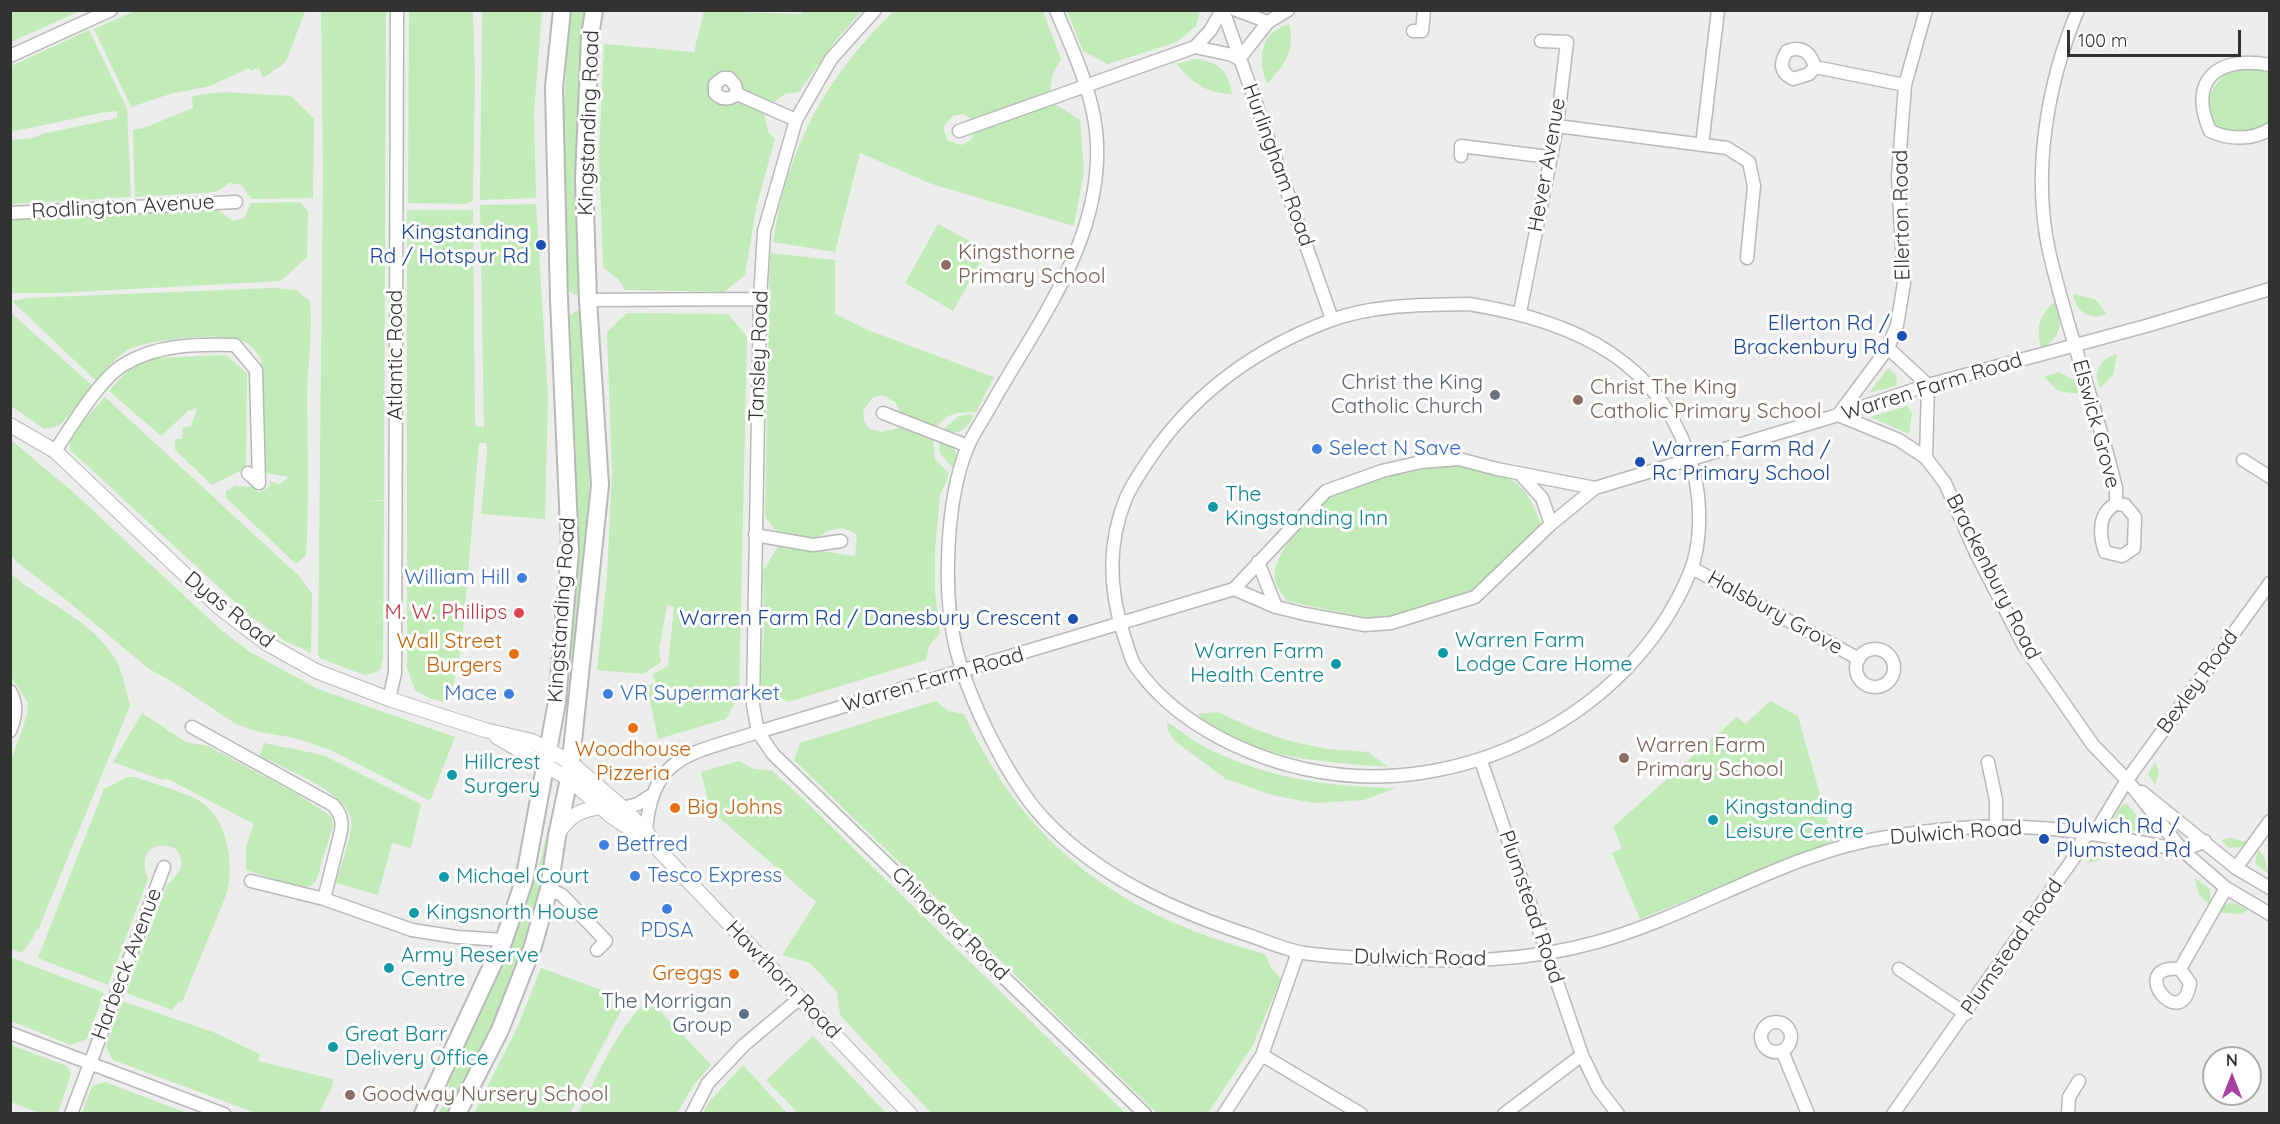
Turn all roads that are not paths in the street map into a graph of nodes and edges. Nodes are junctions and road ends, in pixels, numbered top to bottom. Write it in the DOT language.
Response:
graph roads {
  1 [pos="111,10"];
  2 [pos="397,10"];
  3 [pos="562,10"];
  4 [pos="594,10"];
  5 [pos="875,10"];
  6 [pos="1056,10"];
  7 [pos="1223,10"];
  8 [pos="1236,10"];
  9 [pos="1288,10"];
  10 [pos="1424,10"];
  11 [pos="1718,10"];
  12 [pos="1926,10"];
  13 [pos="2078,10"];
  14 [pos="1268,22"];
  15 [pos="1413,31"];
  16 [pos="1542,41"];
  17 [pos="1195,47"];
  18 [pos="10,56"];
  19 [pos="1239,59"];
  20 [pos="2270,65"];
  21 [pos="1815,67"];
  22 [pos="1905,85"];
  23 [pos="1085,86"];
  24 [pos="737,94"];
  25 [pos="796,120"];
  26 [pos="1557,126"];
  27 [pos="2270,129"];
  28 [pos="959,131"];
  29 [pos="1702,145"];
  30 [pos="1461,156"];
  31 [pos="1550,157"];
  32 [pos="236,202"];
  33 [pos="10,213"];
  34 [pos="1747,258"];
  35 [pos="2270,289"];
  36 [pos="559,299"];
  37 [pos="760,299"];
  38 [pos="588,300"];
  39 [pos="1520,312"];
  40 [pos="1332,319"];
  41 [pos="2075,345"];
  42 [pos="1888,348"];
  43 [pos="1928,385"];
  44 [pos="883,413"];
  45 [pos="1838,415"];
  46 [pos="10,425"];
  47 [pos="968,446"];
  48 [pos="55,451"];
  49 [pos="1926,458"];
  50 [pos="1690,459"];
  51 [pos="2243,460"];
  52 [pos="248,473"];
  53 [pos="1520,474"];
  54 [pos="2270,477"];
  55 [pos="1595,488"];
  56 [pos="2116,504"];
  57 [pos="1551,524"];
  58 [pos="755,535"];
  59 [pos="841,541"];
  60 [pos="1258,562"];
  61 [pos="1692,568"];
  62 [pos="2270,583"];
  63 [pos="1234,589"];
  64 [pos="1276,607"];
  65 [pos="1120,623"];
  66 [pos="1858,659"];
  67 [pos="962,670"];
  68 [pos="10,691"];
  69 [pos="389,699"];
  70 [pos="192,727"];
  71 [pos="10,730"];
  72 [pos="758,732"];
  73 [pos="548,758"];
  74 [pos="1481,761"];
  75 [pos="570,762"];
  76 [pos="1988,762"];
  77 [pos="569,780"];
  78 [pos="2127,780"];
  79 [pos="651,795"];
  80 [pos="601,807"];
  81 [pos="623,808"];
  82 [pos="2270,821"];
  83 [pos="1996,827"];
  84 [pos="642,833"];
  85 [pos="2089,834"];
  86 [pos="557,836"];
  87 [pos="2205,841"];
  88 [pos="2182,850"];
  89 [pos="164,867"];
  90 [pos="2236,868"];
  91 [pos="250,881"];
  92 [pos="2226,888"];
  93 [pos="2270,888"];
  94 [pos="549,889"];
  95 [pos="324,899"];
  96 [pos="2270,914"];
  97 [pos="504,940"];
  98 [pos="597,950"];
  99 [pos="1298,952"];
  100 [pos="1546,953"];
  101 [pos="1899,969"];
  102 [pos="2180,969"];
  103 [pos="800,998"];
  104 [pos="1966,1014"];
  105 [pos="10,1033"];
  106 [pos="1783,1053"];
  107 [pos="1262,1055"];
  108 [pos="1582,1055"];
  109 [pos="89,1062"];
  110 [pos="2079,1081"];
  111 [pos="71,1113"];
  112 [pos="224,1113"];
  113 [pos="423,1113"];
  114 [pos="457,1113"];
  115 [pos="692,1113"];
  116 [pos="910,1113"];
  117 [pos="1145,1113"];
  118 [pos="1224,1113"];
  119 [pos="1360,1113"];
  120 [pos="1504,1113"];
  121 [pos="1618,1113"];
  122 [pos="1808,1113"];
  123 [pos="1893,1113"];
  124 [pos="2068,1113"];
  1 -- 18 [label="street"];
  2 -- 69 [label="street, Atlantic Road"];
  3 -- 36 [label="main road, Kingstanding Road"];
  4 -- 38 [label="main road, Kingstanding Road"];
  5 -- 25 [label="street, Tansley Road"];
  6 -- 23 [label="street, Dulwich Road"];
  7 -- 17 [label="street"];
  7 -- 19 [label="street, Hurlingham Road"];
  8 -- 14 [label="street"];
  9 -- 14 [label="street"];
  10 -- 15 [label="street"];
  11 -- 29 [label="street"];
  12 -- 22 [label="street, Ellerton Road"];
  13 -- 41 [label="street, Elswick Grove"];
  14 -- 19 [label="street"];
  16 -- 26 [label="street, Hever Avenue"];
  17 -- 19 [label="street"];
  17 -- 23 [label="street"];
  19 -- 40 [label="street, Hurlingham Road"];
  20 -- 27 [label="street"];
  21 -- 22 [label="street"];
  22 -- 42 [label="street, Ellerton Road"];
  23 -- 28 [label="street"];
  23 -- 47 [label="street, Dulwich Road"];
  24 -- 25 [label="street"];
  25 -- 37 [label="street, Tansley Road"];
  26 -- 29 [label="street"];
  26 -- 31 [label="street, Hever Avenue"];
  29 -- 34 [label="street"];
  30 -- 31 [label="street"];
  31 -- 39 [label="street, Hever Avenue"];
  32 -- 33 [label="street, Rodlington Avenue"];
  35 -- 41 [label="street, Warren Farm Road"];
  36 -- 38 [label="main road"];
  36 -- 73 [label="main road, Kingstanding Road"];
  37 -- 38 [label="street"];
  37 -- 58 [label="street, Tansley Road"];
  38 -- 75 [label="main road, Kingstanding Road"];
  39 -- 40 [label="street"];
  39 -- 50 [label="street"];
  40 -- 65 [label="street"];
  41 -- 43 [label="street, Warren Farm Road"];
  41 -- 56 [label="street, Elswick Grove"];
  42 -- 43 [label="street"];
  42 -- 45 [label="street, Ellerton Road"];
  43 -- 45 [label="street, Warren Farm Road"];
  43 -- 49 [label="street"];
  44 -- 47 [label="street"];
  45 -- 49 [label="street, Brackenbury Road"];
  45 -- 50 [label="street, Warren Farm Road"];
  46 -- 48 [label="street, Dyas Road"];
  47 -- 67 [label="street, Dulwich Road"];
  48 -- 52 [label="street"];
  48 -- 69 [label="street, Dyas Road"];
  49 -- 78 [label="street, Brackenbury Road"];
  50 -- 55 [label="street, Warren Farm Road"];
  50 -- 61 [label="street"];
  51 -- 54 [label="street"];
  53 -- 55 [label="street, Warren Farm Road"];
  53 -- 57 [label="street"];
  53 -- 60 [label="street, Warren Farm Road"];
  55 -- 57 [label="street, Warren Farm Road"];
  57 -- 64 [label="street, Warren Farm Road"];
  58 -- 59 [label="street"];
  58 -- 72 [label="street, Tansley Road"];
  60 -- 63 [label="street, Warren Farm Road"];
  60 -- 64 [label="street"];
  61 -- 66 [label="street, Halsbury Grove"];
  61 -- 74 [label="street"];
  62 -- 78 [label="street, Bexley Road"];
  63 -- 64 [label="street, Warren Farm Road"];
  63 -- 65 [label="street, Warren Farm Road"];
  65 -- 67 [label="street, Warren Farm Road"];
  65 -- 74 [label="street"];
  67 -- 72 [label="street, Warren Farm Road"];
  67 -- 99 [label="street, Dulwich Road"];
  68 -- 71 [label="street"];
  69 -- 73 [label="street, Dyas Road"];
  70 -- 95 [label="street"];
  72 -- 79 [label="street, Warren Farm Road"];
  72 -- 117 [label="street, Chingford Road"];
  73 -- 75 [label="street, Hawthorn Road"];
  73 -- 77 [label="street, Hawthorn Road"];
  73 -- 97 [label="main road, Kingstanding Road"];
  74 -- 100 [label="street, Plumstead Road"];
  75 -- 77 [label="main road, Kingstanding Road"];
  75 -- 81 [label="street, Hawthorn Road"];
  76 -- 83 [label="street"];
  77 -- 80 [label="street, Hawthorn Road"];
  77 -- 86 [label="main road, Kingstanding Road"];
  78 -- 85 [label="street, Plumstead Road"];
  78 -- 87 [label="street, Brackenbury Road"];
  78 -- 88 [label="street, Brackenbury Road"];
  79 -- 81 [label="street"];
  79 -- 84 [label="street, Warren Farm Road"];
  80 -- 84 [label="street, Hawthorn Road"];
  80 -- 86 [label="street"];
  81 -- 84 [label="street, Hawthorn Road"];
  82 -- 90 [label="street"];
  83 -- 85 [label="street, Dulwich Road"];
  83 -- 100 [label="street, Dulwich Road"];
  84 -- 103 [label="street, Hawthorn Road"];
  85 -- 88 [label="street"];
  85 -- 104 [label="street, Plumstead Road"];
  86 -- 94 [label="main road, Kingstanding Road"];
  87 -- 88 [label="street"];
  87 -- 90 [label="street, Brackenbury Road"];
  88 -- 92 [label="street, Brackenbury Road"];
  89 -- 109 [label="street, Harbeck Avenue"];
  90 -- 93 [label="street, Brackenbury Road"];
  91 -- 95 [label="street"];
  92 -- 96 [label="street, Brackenbury Road"];
  92 -- 102 [label="street"];
  94 -- 98 [label="street"];
  94 -- 114 [label="main road, Kingstanding Road"];
  95 -- 97 [label="street"];
  97 -- 113 [label="main road, Kingstanding Road"];
  99 -- 100 [label="street, Dulwich Road"];
  99 -- 107 [label="street"];
  100 -- 108 [label="street, Plumstead Road"];
  101 -- 104 [label="street"];
  103 -- 115 [label="street"];
  103 -- 116 [label="street, Hawthorn Road"];
  104 -- 123 [label="street, Plumstead Road"];
  105 -- 109 [label="street"];
  106 -- 122 [label="street"];
  107 -- 118 [label="street"];
  107 -- 119 [label="street"];
  108 -- 120 [label="street"];
  108 -- 121 [label="street, Plumstead Road"];
  109 -- 111 [label="street, Harbeck Avenue"];
  109 -- 112 [label="street"];
  110 -- 124 [label="street"];
}
